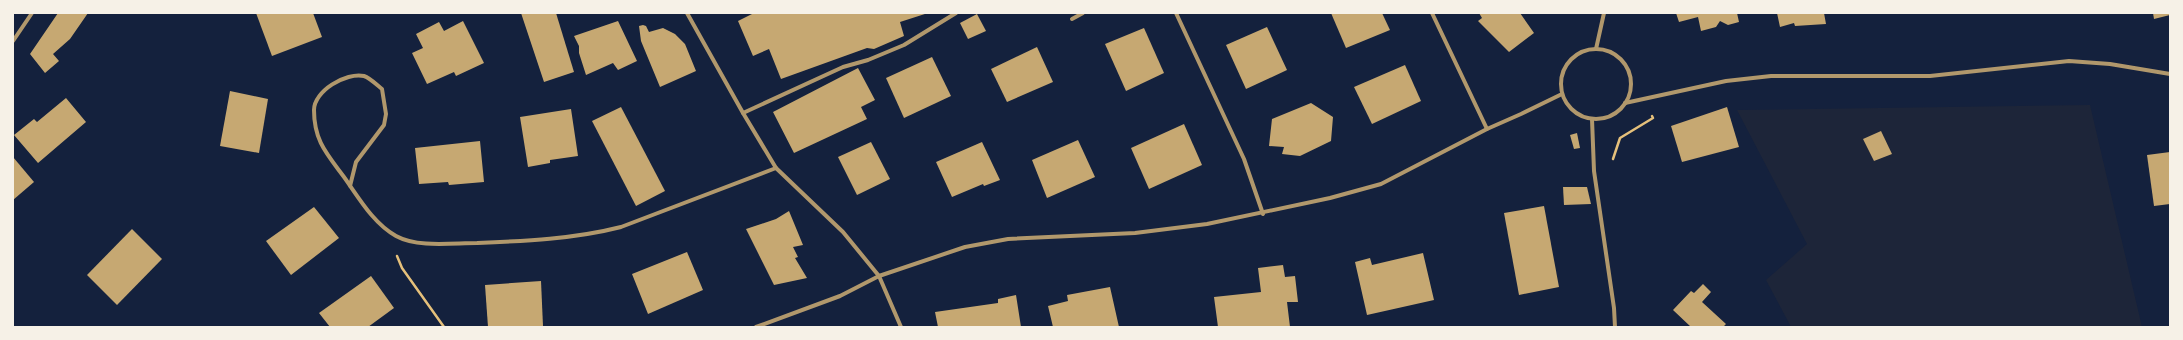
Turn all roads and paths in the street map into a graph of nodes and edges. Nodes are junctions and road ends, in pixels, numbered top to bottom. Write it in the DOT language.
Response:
graph roads {
  1 [pos="32,13"];
  2 [pos="687,13"];
  3 [pos="956,13"];
  4 [pos="1083,13"];
  5 [pos="1176,13"];
  6 [pos="1432,13"];
  7 [pos="1604,13"];
  8 [pos="1072,19"];
  9 [pos="13,41"];
  10 [pos="1596,49"];
  11 [pos="2170,74"];
  12 [pos="1562,94"];
  13 [pos="1649,99"];
  14 [pos="1625,103"];
  15 [pos="743,113"];
  16 [pos="1592,119"];
  17 [pos="1487,129"];
  18 [pos="1611,164"];
  19 [pos="776,168"];
  20 [pos="350,186"];
  21 [pos="1263,214"];
  22 [pos="397,236"];
  23 [pos="879,276"];
  24 [pos="444,327"];
  25 [pos="756,327"];
  26 [pos="901,327"];
  27 [pos="1614,327"];
  1 -- 9 [label="street"];
  2 -- 15 [label="street"];
  3 -- 15 [label="street"];
  4 -- 8 [label="street"];
  5 -- 21 [label="street"];
  6 -- 17 [label="street"];
  7 -- 10 [label="street"];
  10 -- 12 [label="street"];
  10 -- 14 [label="street"];
  11 -- 13 [label="street"];
  12 -- 16 [label="street"];
  12 -- 17 [label="street"];
  13 -- 14 [label="street"];
  13 -- 18 [label="path"];
  14 -- 16 [label="street"];
  15 -- 19 [label="street"];
  16 -- 27 [label="street"];
  17 -- 21 [label="street"];
  19 -- 22 [label="street"];
  19 -- 23 [label="street"];
  20 -- 20 [label="street"];
  20 -- 22 [label="street"];
  21 -- 23 [label="street"];
  22 -- 24 [label="path"];
  23 -- 25 [label="street"];
  23 -- 26 [label="street"];
}
